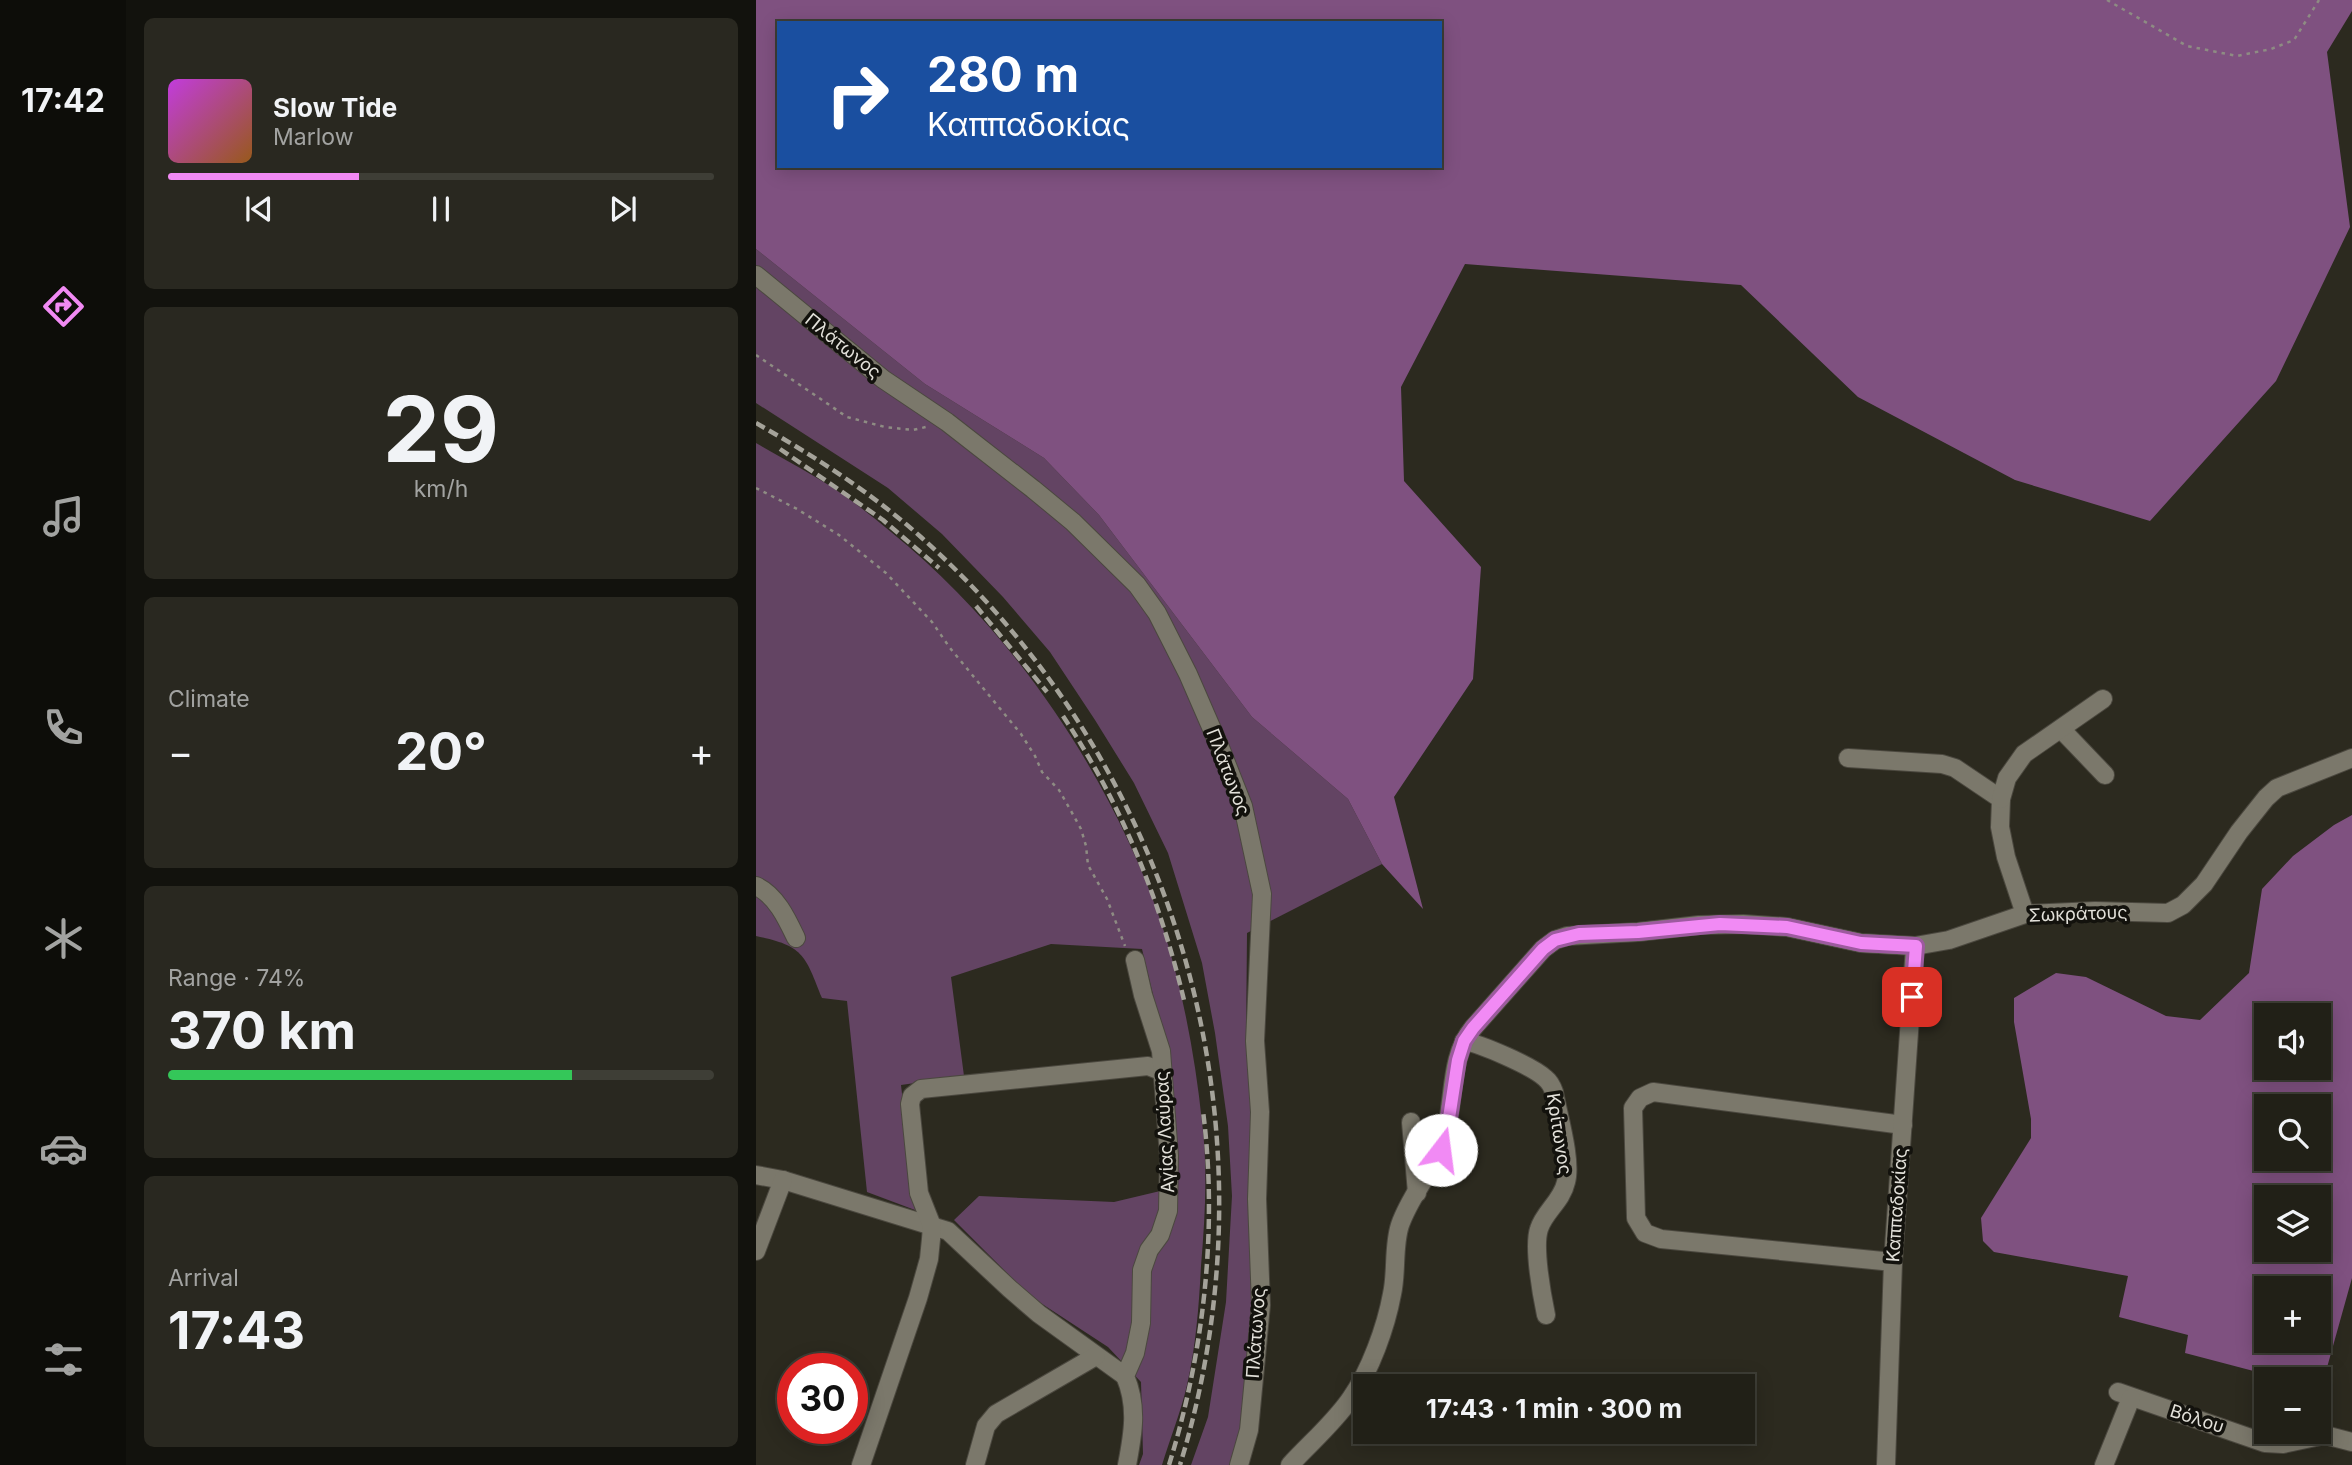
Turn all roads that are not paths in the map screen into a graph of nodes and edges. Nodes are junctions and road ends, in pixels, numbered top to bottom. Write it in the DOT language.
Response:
graph roads {
  1 [pos="756,275"];
  2 [pos="2103,699"];
  3 [pos="2061,729"];
  4 [pos="1848,758"];
  5 [pos="2352,758"];
  6 [pos="2105,775"];
  7 [pos="2001,799"];
  8 [pos="756,886"];
  9 [pos="2025,914"];
  10 [pos="796,938"];
  11 [pos="1916,946"];
  12 [pos="1135,960"];
  13 [pos="1464,1041"];
  14 [pos="1163,1072"];
  15 [pos="1410,1122"];
  16 [pos="1903,1125"];
  17 [pos="756,1175"];
  18 [pos="783,1180"];
  19 [pos="1417,1193"];
  20 [pos="932,1226"];
  21 [pos="756,1251"];
  22 [pos="1893,1262"];
  23 [pos="1546,1315"];
  24 [pos="1096,1356"];
  25 [pos="1125,1376"];
  26 [pos="2352,1442"];
  27 [pos="861,1465"];
  28 [pos="975,1465"];
  29 [pos="1127,1465"];
  30 [pos="1239,1465"];
  31 [pos="1290,1465"];
  32 [pos="1886,1465"];
  33 [pos="2105,1465"];
  1 -- 30 [label="street, Πλάτωνος"];
  2 -- 3 [label="street"];
  3 -- 6 [label="street"];
  3 -- 7 [label="street"];
  4 -- 7 [label="street"];
  5 -- 9 [label="street, Σωκράτους"];
  7 -- 9 [label="street"];
  8 -- 10 [label="street"];
  9 -- 11 [label="street, Σωκράτους"];
  11 -- 13 [label="street, Σωκράτους"];
  11 -- 16 [label="street, Καππαδοκίας"];
  12 -- 14 [label="street, Αγίας Λαύρας"];
  13 -- 19 [label="street, Σωκράτους"];
  13 -- 23 [label="street, Κρίτωνος"];
  14 -- 20 [label="street"];
  14 -- 25 [label="street, Αγίας Λαύρας"];
  15 -- 19 [label="street"];
  16 -- 22 [label="street, Καππαδοκίας"];
  16 -- 22 [label="street"];
  17 -- 18 [label="street"];
  18 -- 20 [label="street"];
  18 -- 21 [label="street"];
  19 -- 31 [label="street, Σωκράτους"];
  20 -- 24 [label="street"];
  20 -- 27 [label="street"];
  22 -- 32 [label="street, Καππαδοκίας"];
  24 -- 25 [label="street"];
  24 -- 28 [label="street"];
  25 -- 29 [label="street"];
  26 -- 33 [label="street, Βόλου"];
}
